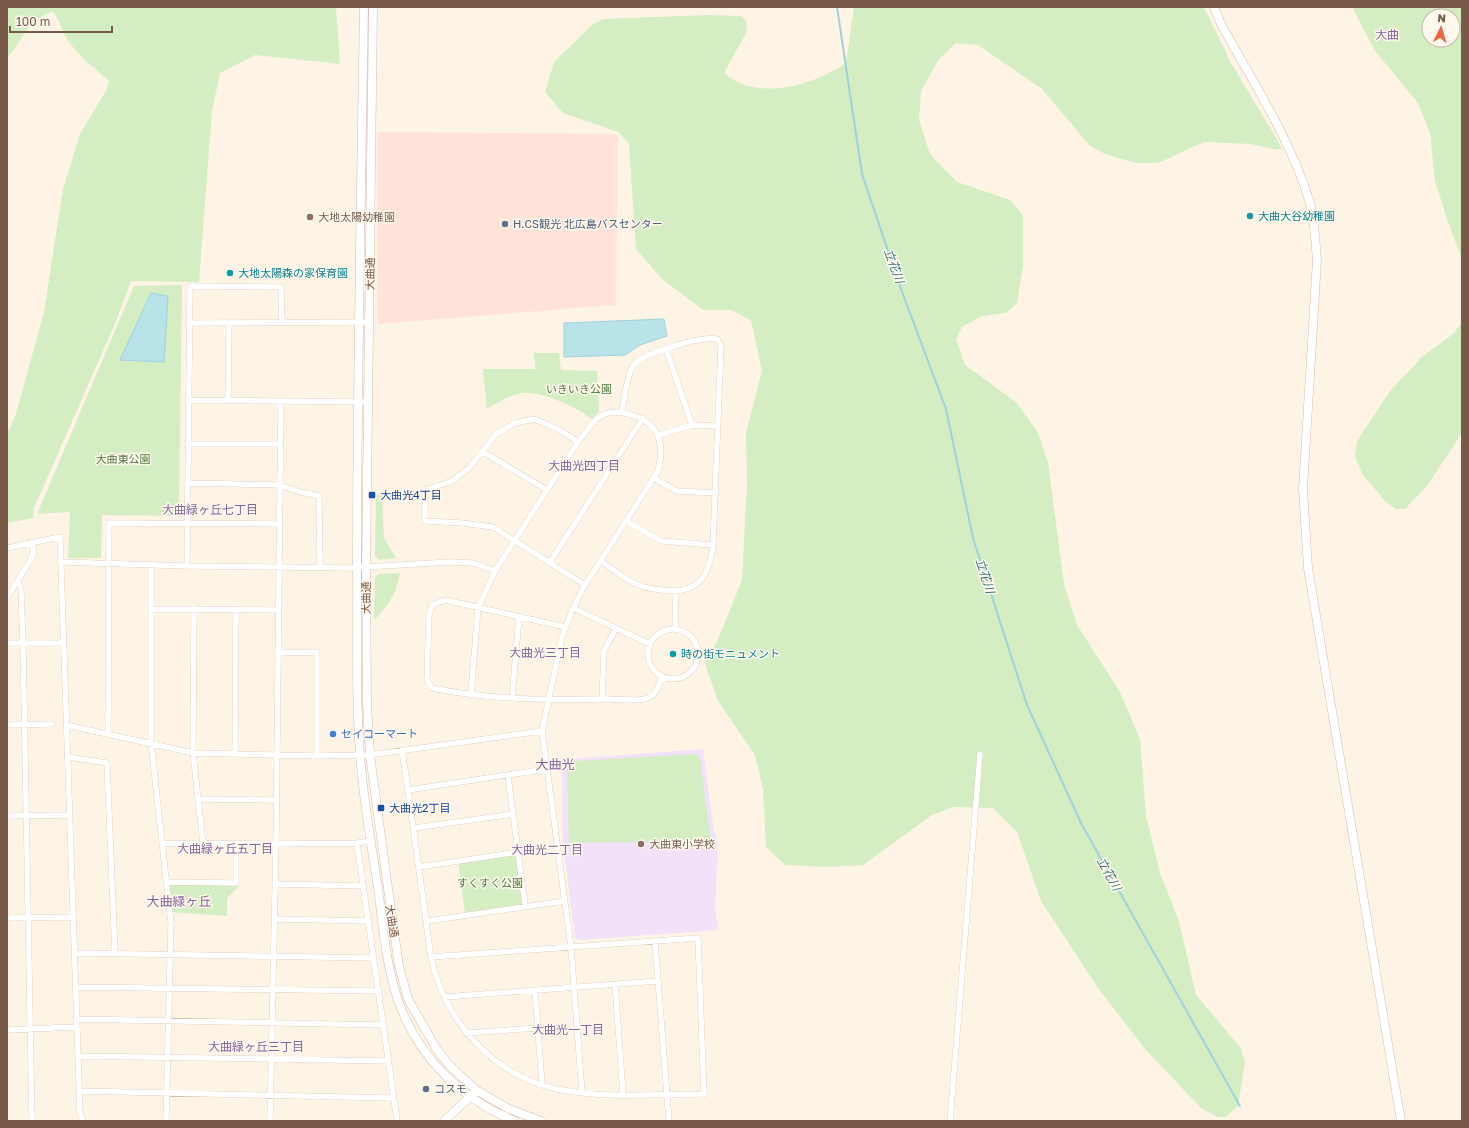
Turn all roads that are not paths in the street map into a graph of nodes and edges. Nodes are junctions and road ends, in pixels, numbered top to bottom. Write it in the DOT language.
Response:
graph roads {
  1 [pos="364,7"];
  2 [pos="373,7"];
  3 [pos="1214,7"];
  4 [pos="365,322"];
  5 [pos="189,323"];
  6 [pos="229,323"];
  7 [pos="282,323"];
  8 [pos="666,349"];
  9 [pos="188,400"];
  10 [pos="228,400"];
  11 [pos="281,401"];
  12 [pos="359,401"];
  13 [pos="368,402"];
  14 [pos="622,411"];
  15 [pos="643,418"];
  16 [pos="692,426"];
  17 [pos="718,426"];
  18 [pos="659,435"];
  19 [pos="578,442"];
  20 [pos="188,444"];
  21 [pos="280,444"];
  22 [pos="483,452"];
  23 [pos="655,478"];
  24 [pos="188,484"];
  25 [pos="279,484"];
  26 [pos="547,490"];
  27 [pos="716,493"];
  28 [pos="626,521"];
  29 [pos="186,524"];
  30 [pos="279,524"];
  31 [pos="32,542"];
  32 [pos="514,542"];
  33 [pos="713,546"];
  34 [pos="7,548"];
  35 [pos="601,561"];
  36 [pos="62,562"];
  37 [pos="550,562"];
  38 [pos="108,563"];
  39 [pos="151,565"];
  40 [pos="187,566"];
  41 [pos="279,567"];
  42 [pos="320,568"];
  43 [pos="362,568"];
  44 [pos="495,571"];
  45 [pos="18,581"];
  46 [pos="585,585"];
  47 [pos="676,592"];
  48 [pos="7,598"];
  49 [pos="478,608"];
  50 [pos="573,608"];
  51 [pos="152,609"];
  52 [pos="194,610"];
  53 [pos="236,610"];
  54 [pos="278,610"];
  55 [pos="519,617"];
  56 [pos="565,627"];
  57 [pos="616,628"];
  58 [pos="675,629"];
  59 [pos="7,643"];
  60 [pos="23,643"];
  61 [pos="63,643"];
  62 [pos="650,644"];
  63 [pos="277,653"];
  64 [pos="662,676"];
  65 [pos="471,694"];
  66 [pos="512,698"];
  67 [pos="547,700"];
  68 [pos="602,700"];
  69 [pos="52,724"];
  70 [pos="7,725"];
  71 [pos="24,725"];
  72 [pos="66,726"];
  73 [pos="542,731"];
  74 [pos="108,734"];
  75 [pos="151,744"];
  76 [pos="402,750"];
  77 [pos="193,753"];
  78 [pos="235,754"];
  79 [pos="277,754"];
  80 [pos="980,754"];
  81 [pos="370,755"];
  82 [pos="317,756"];
  83 [pos="360,756"];
  84 [pos="68,757"];
  85 [pos="547,769"];
  86 [pos="508,776"];
  87 [pos="408,790"];
  88 [pos="198,799"];
  89 [pos="276,800"];
  90 [pos="513,814"];
  91 [pos="7,816"];
  92 [pos="27,816"];
  93 [pos="70,816"];
  94 [pos="414,828"];
  95 [pos="371,841"];
  96 [pos="162,843"];
  97 [pos="203,843"];
  98 [pos="357,843"];
  99 [pos="236,844"];
  100 [pos="276,844"];
  101 [pos="518,852"];
  102 [pos="419,867"];
  103 [pos="166,882"];
  104 [pos="275,884"];
  105 [pos="363,886"];
  106 [pos="565,901"];
  107 [pos="525,905"];
  108 [pos="28,917"];
  109 [pos="74,917"];
  110 [pos="7,918"];
  111 [pos="274,919"];
  112 [pos="426,920"];
  113 [pos="369,921"];
  114 [pos="655,941"];
  115 [pos="571,947"];
  116 [pos="76,953"];
  117 [pos="115,953"];
  118 [pos="170,954"];
  119 [pos="273,956"];
  120 [pos="431,957"];
  121 [pos="373,958"];
  122 [pos="658,981"];
  123 [pos="615,984"];
  124 [pos="76,987"];
  125 [pos="169,987"];
  126 [pos="574,987"];
  127 [pos="273,989"];
  128 [pos="535,990"];
  129 [pos="378,991"];
  130 [pos="444,997"];
  131 [pos="76,1019"];
  132 [pos="169,1020"];
  133 [pos="272,1022"];
  134 [pos="383,1024"];
  135 [pos="76,1027"];
  136 [pos="538,1028"];
  137 [pos="31,1029"];
  138 [pos="7,1030"];
  139 [pos="466,1033"];
  140 [pos="78,1056"];
  141 [pos="168,1057"];
  142 [pos="271,1059"];
  143 [pos="388,1061"];
  144 [pos="542,1085"];
  145 [pos="476,1090"];
  146 [pos="79,1091"];
  147 [pos="167,1093"];
  148 [pos="582,1093"];
  149 [pos="622,1094"];
  150 [pos="667,1094"];
  151 [pos="270,1095"];
  152 [pos="470,1097"];
  153 [pos="394,1098"];
  154 [pos="32,1121"];
  155 [pos="83,1121"];
  156 [pos="166,1121"];
  157 [pos="270,1121"];
  158 [pos="397,1121"];
  159 [pos="444,1121"];
  160 [pos="515,1121"];
  161 [pos="541,1121"];
  162 [pos="669,1121"];
  163 [pos="950,1121"];
  164 [pos="1401,1121"];
  1 -- 4 [label="street, 大曲通"];
  2 -- 4 [label="street, 大曲通"];
  3 -- 164 [label="street"];
  4 -- 7 [label="street"];
  4 -- 12 [label="street, 大曲通"];
  4 -- 13 [label="street, 大曲通"];
  5 -- 6 [label="street"];
  5 -- 7 [label="street"];
  5 -- 9 [label="street"];
  6 -- 7 [label="street"];
  6 -- 10 [label="street"];
  8 -- 14 [label="street"];
  8 -- 16 [label="street"];
  8 -- 17 [label="street"];
  9 -- 10 [label="street"];
  9 -- 20 [label="street"];
  10 -- 11 [label="street"];
  11 -- 12 [label="street"];
  11 -- 21 [label="street"];
  12 -- 13 [label="street"];
  12 -- 43 [label="street, 大曲通"];
  13 -- 43 [label="street, 大曲通"];
  14 -- 15 [label="street"];
  14 -- 19 [label="street"];
  15 -- 18 [label="street"];
  15 -- 37 [label="street"];
  16 -- 17 [label="street"];
  16 -- 18 [label="street"];
  17 -- 27 [label="street"];
  18 -- 23 [label="street"];
  19 -- 22 [label="street"];
  19 -- 26 [label="street"];
  20 -- 21 [label="street"];
  20 -- 24 [label="street"];
  21 -- 25 [label="street"];
  22 -- 26 [label="street"];
  22 -- 32 [label="street"];
  23 -- 27 [label="street"];
  23 -- 28 [label="street"];
  24 -- 25 [label="street"];
  24 -- 29 [label="street"];
  25 -- 30 [label="street"];
  25 -- 42 [label="street"];
  26 -- 32 [label="street"];
  27 -- 33 [label="street"];
  28 -- 33 [label="street"];
  28 -- 35 [label="street"];
  29 -- 30 [label="street"];
  29 -- 38 [label="street"];
  29 -- 40 [label="street"];
  30 -- 41 [label="street"];
  31 -- 34 [label="street"];
  31 -- 36 [label="street"];
  31 -- 45 [label="street"];
  32 -- 37 [label="street"];
  32 -- 44 [label="street"];
  33 -- 47 [label="street"];
  35 -- 46 [label="street"];
  35 -- 47 [label="street"];
  36 -- 38 [label="street"];
  36 -- 61 [label="street"];
  37 -- 46 [label="street"];
  38 -- 39 [label="street"];
  38 -- 74 [label="street"];
  39 -- 40 [label="street"];
  39 -- 51 [label="street"];
  40 -- 41 [label="street"];
  41 -- 42 [label="street"];
  41 -- 54 [label="street"];
  42 -- 43 [label="street"];
  43 -- 44 [label="street"];
  43 -- 81 [label="street, 大曲通"];
  43 -- 83 [label="street, 大曲通"];
  44 -- 49 [label="street"];
  45 -- 48 [label="street"];
  45 -- 60 [label="street"];
  46 -- 50 [label="street"];
  47 -- 58 [label="street"];
  49 -- 55 [label="street"];
  49 -- 65 [label="street"];
  49 -- 65 [label="street"];
  50 -- 56 [label="street"];
  50 -- 57 [label="street"];
  51 -- 52 [label="street"];
  51 -- 75 [label="street"];
  52 -- 53 [label="street"];
  52 -- 77 [label="street"];
  53 -- 54 [label="street"];
  53 -- 78 [label="street"];
  54 -- 63 [label="street"];
  55 -- 56 [label="street"];
  55 -- 66 [label="street"];
  56 -- 67 [label="street"];
  57 -- 62 [label="street"];
  57 -- 68 [label="street"];
  58 -- 62 [label="street"];
  58 -- 64 [label="street"];
  59 -- 60 [label="street"];
  60 -- 61 [label="street"];
  60 -- 71 [label="street"];
  61 -- 72 [label="street"];
  62 -- 64 [label="street"];
  63 -- 79 [label="street"];
  63 -- 82 [label="street"];
  64 -- 68 [label="street"];
  65 -- 66 [label="street"];
  66 -- 67 [label="street"];
  67 -- 68 [label="street"];
  67 -- 73 [label="street"];
  69 -- 71 [label="street"];
  70 -- 71 [label="street"];
  71 -- 92 [label="street"];
  72 -- 74 [label="street"];
  72 -- 84 [label="street"];
  73 -- 76 [label="street"];
  73 -- 85 [label="street"];
  74 -- 75 [label="street"];
  75 -- 77 [label="street"];
  75 -- 96 [label="street"];
  76 -- 81 [label="street"];
  76 -- 87 [label="street"];
  77 -- 78 [label="street"];
  77 -- 88 [label="street"];
  78 -- 79 [label="street"];
  79 -- 82 [label="street"];
  79 -- 89 [label="street"];
  80 -- 163 [label="street"];
  81 -- 83 [label="street"];
  81 -- 145 [label="street, 大曲通"];
  82 -- 83 [label="street"];
  83 -- 95 [label="street, 大曲通"];
  84 -- 93 [label="street"];
  84 -- 117 [label="street"];
  85 -- 86 [label="street"];
  85 -- 106 [label="street"];
  86 -- 87 [label="street"];
  86 -- 90 [label="street"];
  87 -- 94 [label="street"];
  88 -- 89 [label="street"];
  88 -- 97 [label="street"];
  89 -- 100 [label="street"];
  90 -- 94 [label="street"];
  90 -- 101 [label="street"];
  91 -- 92 [label="street"];
  92 -- 93 [label="street"];
  92 -- 108 [label="street"];
  93 -- 109 [label="street"];
  94 -- 102 [label="street"];
  95 -- 98 [label="street"];
  95 -- 152 [label="street, 大曲通"];
  96 -- 97 [label="street"];
  96 -- 103 [label="street"];
  97 -- 99 [label="street"];
  98 -- 100 [label="street"];
  98 -- 105 [label="street"];
  99 -- 100 [label="street"];
  99 -- 103 [label="street"];
  100 -- 104 [label="street"];
  101 -- 102 [label="street"];
  101 -- 107 [label="street"];
  102 -- 112 [label="street"];
  103 -- 118 [label="street"];
  104 -- 105 [label="street"];
  104 -- 111 [label="street"];
  105 -- 113 [label="street"];
  106 -- 107 [label="street"];
  106 -- 115 [label="street"];
  107 -- 112 [label="street"];
  108 -- 109 [label="street"];
  108 -- 110 [label="street"];
  108 -- 137 [label="street"];
  109 -- 116 [label="street"];
  111 -- 113 [label="street"];
  111 -- 119 [label="street"];
  112 -- 120 [label="street"];
  113 -- 121 [label="street"];
  114 -- 115 [label="street"];
  114 -- 122 [label="street"];
  114 -- 150 [label="street"];
  115 -- 120 [label="street"];
  115 -- 126 [label="street"];
  116 -- 117 [label="street"];
  116 -- 124 [label="street"];
  117 -- 118 [label="street"];
  118 -- 119 [label="street"];
  118 -- 125 [label="street"];
  119 -- 121 [label="street"];
  119 -- 127 [label="street"];
  120 -- 130 [label="street"];
  121 -- 129 [label="street"];
  122 -- 123 [label="street"];
  122 -- 150 [label="street"];
  123 -- 126 [label="street"];
  123 -- 149 [label="street"];
  124 -- 125 [label="street"];
  124 -- 131 [label="street"];
  125 -- 127 [label="street"];
  125 -- 132 [label="street"];
  126 -- 128 [label="street"];
  126 -- 148 [label="street"];
  127 -- 129 [label="street"];
  127 -- 133 [label="street"];
  128 -- 130 [label="street"];
  128 -- 136 [label="street"];
  129 -- 134 [label="street"];
  130 -- 139 [label="street"];
  131 -- 132 [label="street"];
  131 -- 135 [label="street"];
  132 -- 133 [label="street"];
  132 -- 141 [label="street"];
  133 -- 134 [label="street"];
  133 -- 142 [label="street"];
  134 -- 143 [label="street"];
  135 -- 137 [label="street"];
  135 -- 140 [label="street"];
  136 -- 139 [label="street"];
  136 -- 144 [label="street"];
  137 -- 138 [label="street"];
  137 -- 154 [label="street"];
  139 -- 144 [label="street"];
  140 -- 141 [label="street"];
  140 -- 146 [label="street"];
  141 -- 142 [label="street"];
  141 -- 147 [label="street"];
  142 -- 143 [label="street"];
  142 -- 151 [label="street"];
  143 -- 153 [label="street"];
  144 -- 148 [label="street"];
  145 -- 152 [label="street"];
  145 -- 161 [label="street, 大曲通"];
  146 -- 147 [label="street"];
  146 -- 155 [label="street"];
  147 -- 151 [label="street"];
  147 -- 156 [label="street"];
  148 -- 149 [label="street"];
  149 -- 150 [label="street"];
  150 -- 162 [label="street"];
  151 -- 153 [label="street"];
  151 -- 157 [label="street"];
  152 -- 159 [label="street"];
  152 -- 160 [label="street, 大曲通"];
  153 -- 158 [label="street"];
}
